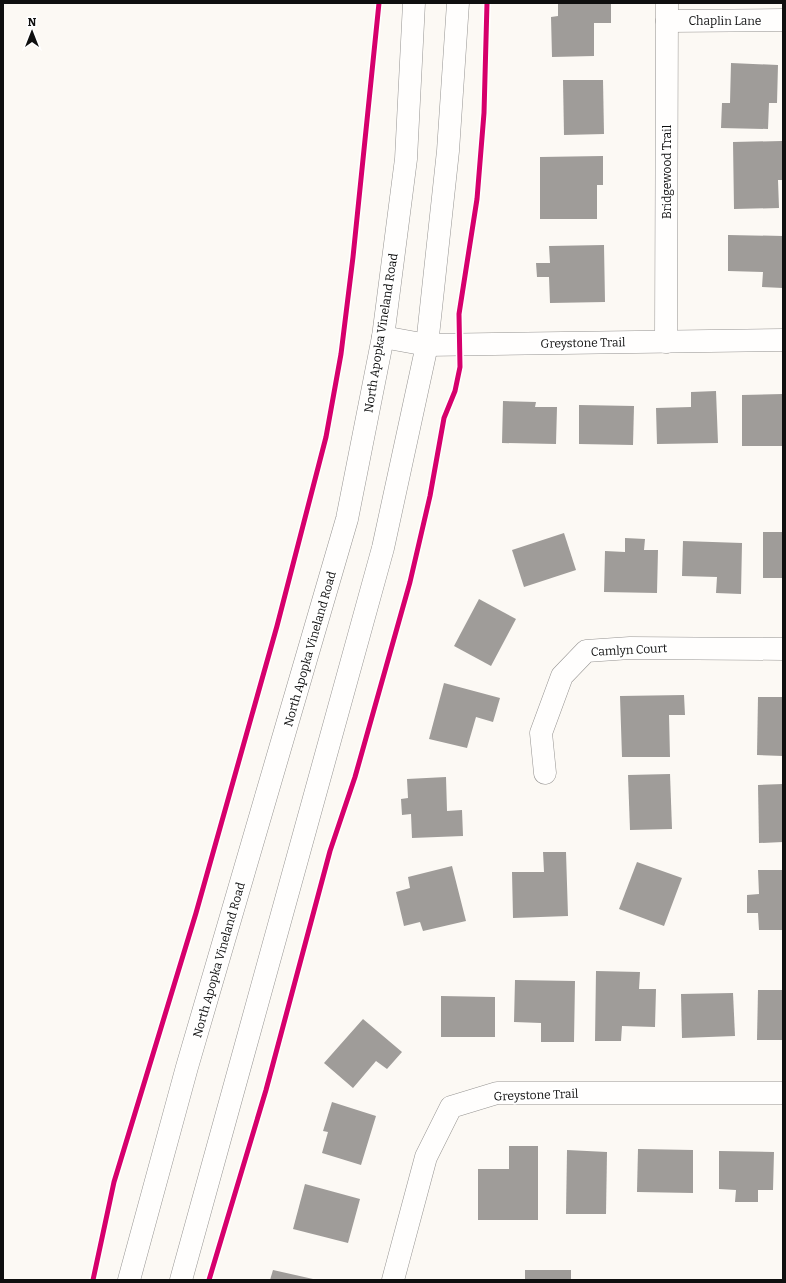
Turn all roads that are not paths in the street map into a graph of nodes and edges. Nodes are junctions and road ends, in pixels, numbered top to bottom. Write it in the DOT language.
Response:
graph roads {
  1 [pos="414,3"];
  2 [pos="458,3"];
  3 [pos="667,12"];
  4 [pos="783,20"];
  5 [pos="383,336"];
  6 [pos="783,340"];
  7 [pos="666,342"];
  8 [pos="427,345"];
  9 [pos="783,649"];
  10 [pos="545,773"];
  11 [pos="783,1093"];
  12 [pos="130,1280"];
  13 [pos="181,1280"];
  14 [pos="392,1280"];
  1 -- 5 [label="street, North Apopka Vineland Road"];
  2 -- 8 [label="street"];
  3 -- 4 [label="street, Chaplin Lane"];
  3 -- 7 [label="street, Bridgewood Trail"];
  5 -- 8 [label="street, Greystone Trail"];
  5 -- 12 [label="street, North Apopka Vineland Road"];
  6 -- 7 [label="street, Greystone Trail"];
  7 -- 8 [label="street, Greystone Trail"];
  8 -- 13 [label="street"];
  9 -- 10 [label="street, Camlyn Court"];
  11 -- 14 [label="street, Greystone Trail"];
}
